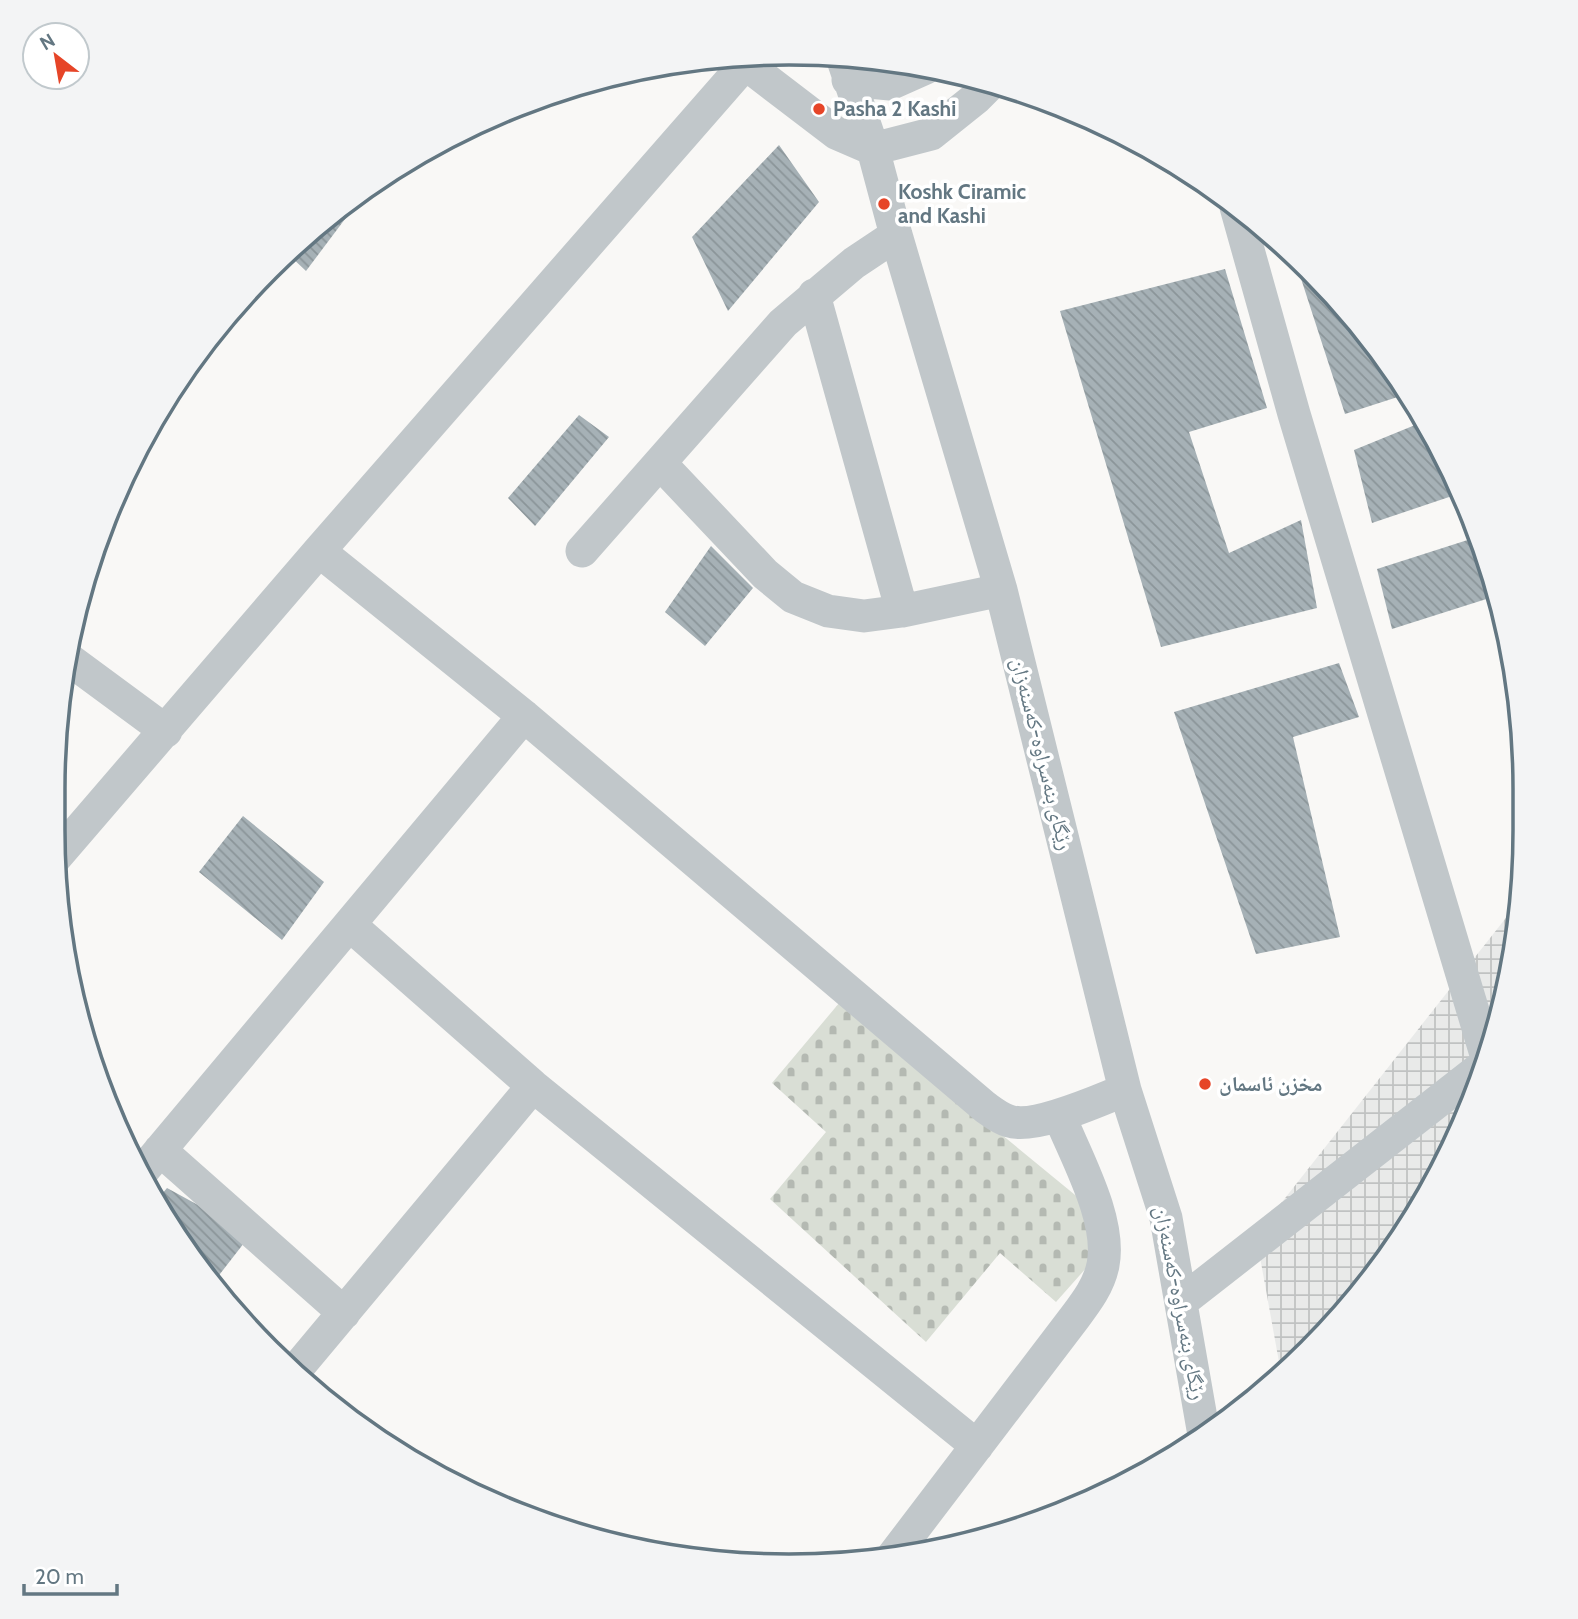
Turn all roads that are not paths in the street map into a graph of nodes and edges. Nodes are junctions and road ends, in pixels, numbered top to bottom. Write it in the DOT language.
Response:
graph roads {
  1 [pos="747,66"];
  2 [pos="733,67"];
  3 [pos="845,69"];
  4 [pos="910,76"];
  5 [pos="983,91"];
  6 [pos="873,149"];
  7 [pos="1240,222"];
  8 [pos="896,235"];
  9 [pos="814,295"];
  10 [pos="660,463"];
  11 [pos="319,551"];
  12 [pos="582,551"];
  13 [pos="1001,590"];
  14 [pos="902,611"];
  15 [pos="76,666"];
  16 [pos="524,716"];
  17 [pos="166,731"];
  18 [pos="65,847"];
  19 [pos="350,925"];
  20 [pos="1482,1041"];
  21 [pos="1470,1076"];
  22 [pos="533,1086"];
  23 [pos="1125,1090"];
  24 [pos="1059,1115"];
  25 [pos="150,1162"];
  26 [pos="1181,1302"];
  27 [pos="344,1313"];
  28 [pos="300,1365"];
  29 [pos="1202,1424"];
  30 [pos="977,1446"];
  31 [pos="901,1545"];
  1 -- 6 [label="street"];
  2 -- 11 [label="street"];
  3 -- 4 [label="street"];
  3 -- 6 [label="street, رێگای بنەسراوە-کەسنەزان"];
  5 -- 6 [label="street"];
  6 -- 8 [label="street, رێگای بنەسراوە-کەسنەزان"];
  7 -- 20 [label="street"];
  8 -- 9 [label="street"];
  8 -- 13 [label="street, رێگای بنەسراوە-کەسنەزان"];
  9 -- 10 [label="street"];
  9 -- 14 [label="street"];
  10 -- 12 [label="street"];
  10 -- 14 [label="street"];
  11 -- 16 [label="street"];
  11 -- 17 [label="street"];
  13 -- 14 [label="street"];
  13 -- 23 [label="street, رێگای بنەسراوە-کەسنەزان"];
  15 -- 17 [label="street"];
  16 -- 19 [label="street"];
  16 -- 24 [label="street"];
  17 -- 18 [label="street"];
  19 -- 22 [label="street"];
  19 -- 25 [label="street"];
  21 -- 26 [label="street"];
  22 -- 27 [label="street"];
  22 -- 30 [label="street"];
  23 -- 24 [label="street"];
  23 -- 26 [label="street, رێگای بنەسراوە-کەسنەزان"];
  24 -- 30 [label="street"];
  25 -- 27 [label="street"];
  26 -- 29 [label="street, رێگای بنەسراوە-کەسنەزان"];
  27 -- 28 [label="street"];
  30 -- 31 [label="street"];
}
